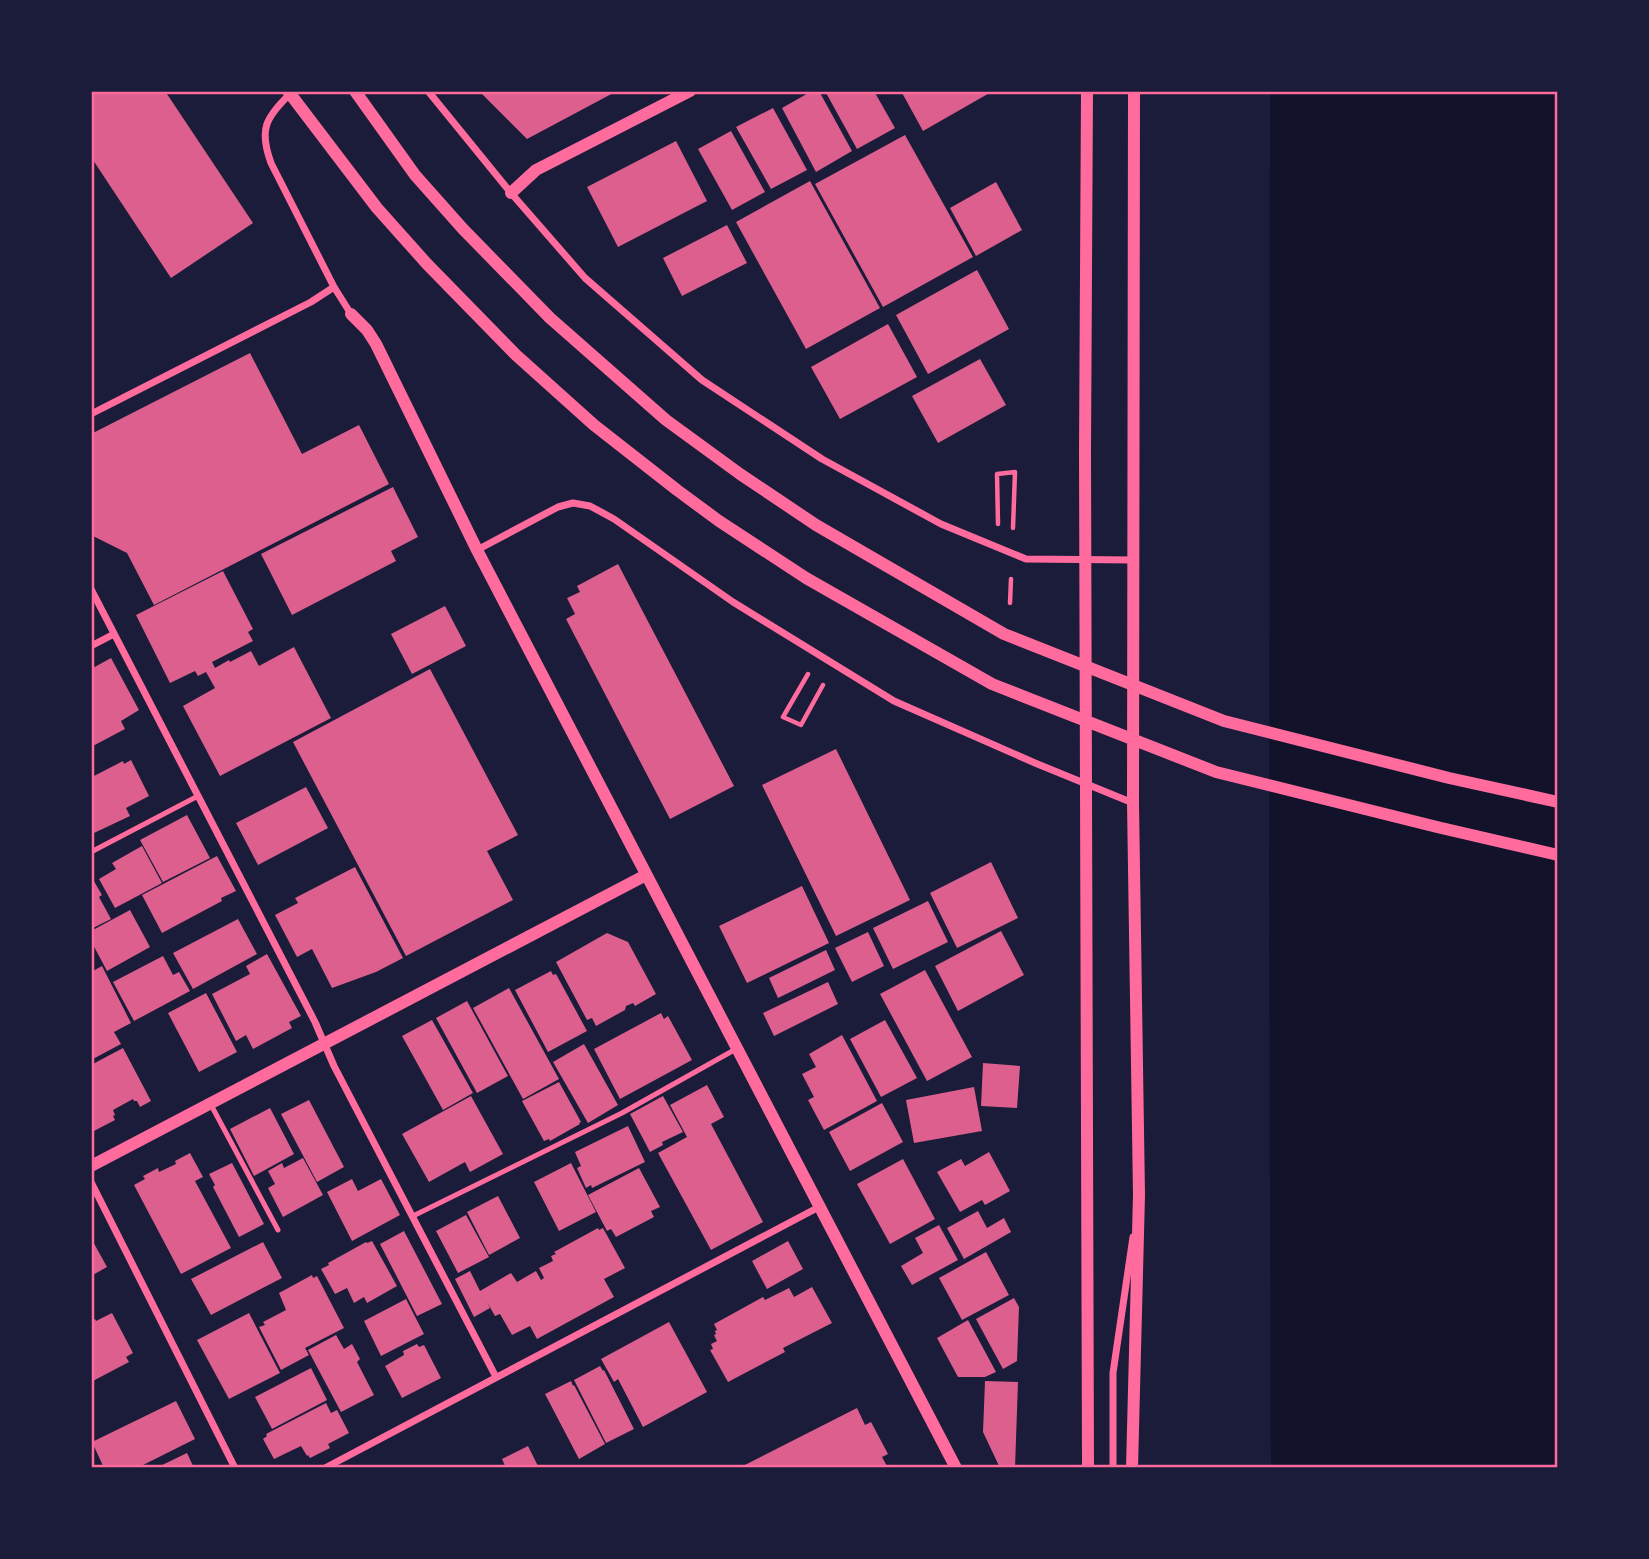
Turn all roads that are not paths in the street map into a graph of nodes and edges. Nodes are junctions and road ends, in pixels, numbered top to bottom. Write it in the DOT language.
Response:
graph roads {
  1 [pos="355,91"];
  2 [pos="428,91"];
  3 [pos="690,91"];
  4 [pos="1087,91"];
  5 [pos="1134,91"];
  6 [pos="289,92"];
  7 [pos="511,193"];
  8 [pos="334,287"];
  9 [pos="351,314"];
  10 [pos="91,414"];
  11 [pos="477,550"];
  12 [pos="1086,560"];
  13 [pos="1133,560"];
  14 [pos="91,589"];
  15 [pos="114,634"];
  16 [pos="91,646"];
  17 [pos="1087,784"];
  18 [pos="198,796"];
  19 [pos="1558,802"];
  20 [pos="1133,803"];
  21 [pos="91,852"];
  22 [pos="1558,855"];
  23 [pos="646,875"];
  24 [pos="325,1044"];
  25 [pos="736,1049"];
  26 [pos="210,1103"];
  27 [pos="91,1166"];
  28 [pos="91,1182"];
  29 [pos="1139,1195"];
  30 [pos="819,1207"];
  31 [pos="413,1216"];
  32 [pos="278,1230"];
  33 [pos="496,1377"];
  34 [pos="1089,1462"];
  35 [pos="235,1468"];
  36 [pos="325,1468"];
  37 [pos="956,1468"];
  38 [pos="1113,1468"];
  39 [pos="1132,1468"];
  1 -- 19 [label="street"];
  2 -- 7 [label="street"];
  3 -- 7 [label="street"];
  4 -- 12 [label="street"];
  5 -- 13 [label="street"];
  6 -- 8 [label="street"];
  6 -- 22 [label="street"];
  7 -- 12 [label="street"];
  8 -- 9 [label="street"];
  8 -- 10 [label="street"];
  9 -- 11 [label="street"];
  11 -- 17 [label="street"];
  11 -- 23 [label="street"];
  12 -- 13 [label="street"];
  12 -- 17 [label="street"];
  13 -- 20 [label="street"];
  14 -- 15 [label="street"];
  15 -- 16 [label="street"];
  15 -- 18 [label="street"];
  17 -- 20 [label="street"];
  17 -- 34 [label="street"];
  18 -- 21 [label="lane"];
  18 -- 24 [label="street"];
  20 -- 29 [label="street"];
  23 -- 24 [label="street"];
  23 -- 25 [label="street"];
  24 -- 26 [label="street"];
  24 -- 31 [label="street"];
  25 -- 30 [label="street"];
  25 -- 31 [label="lane"];
  26 -- 27 [label="street"];
  26 -- 32 [label="lane"];
  28 -- 35 [label="street"];
  29 -- 38 [label="street"];
  29 -- 39 [label="street"];
  30 -- 33 [label="street"];
  30 -- 37 [label="street"];
  31 -- 33 [label="street"];
  33 -- 36 [label="street"];
}
